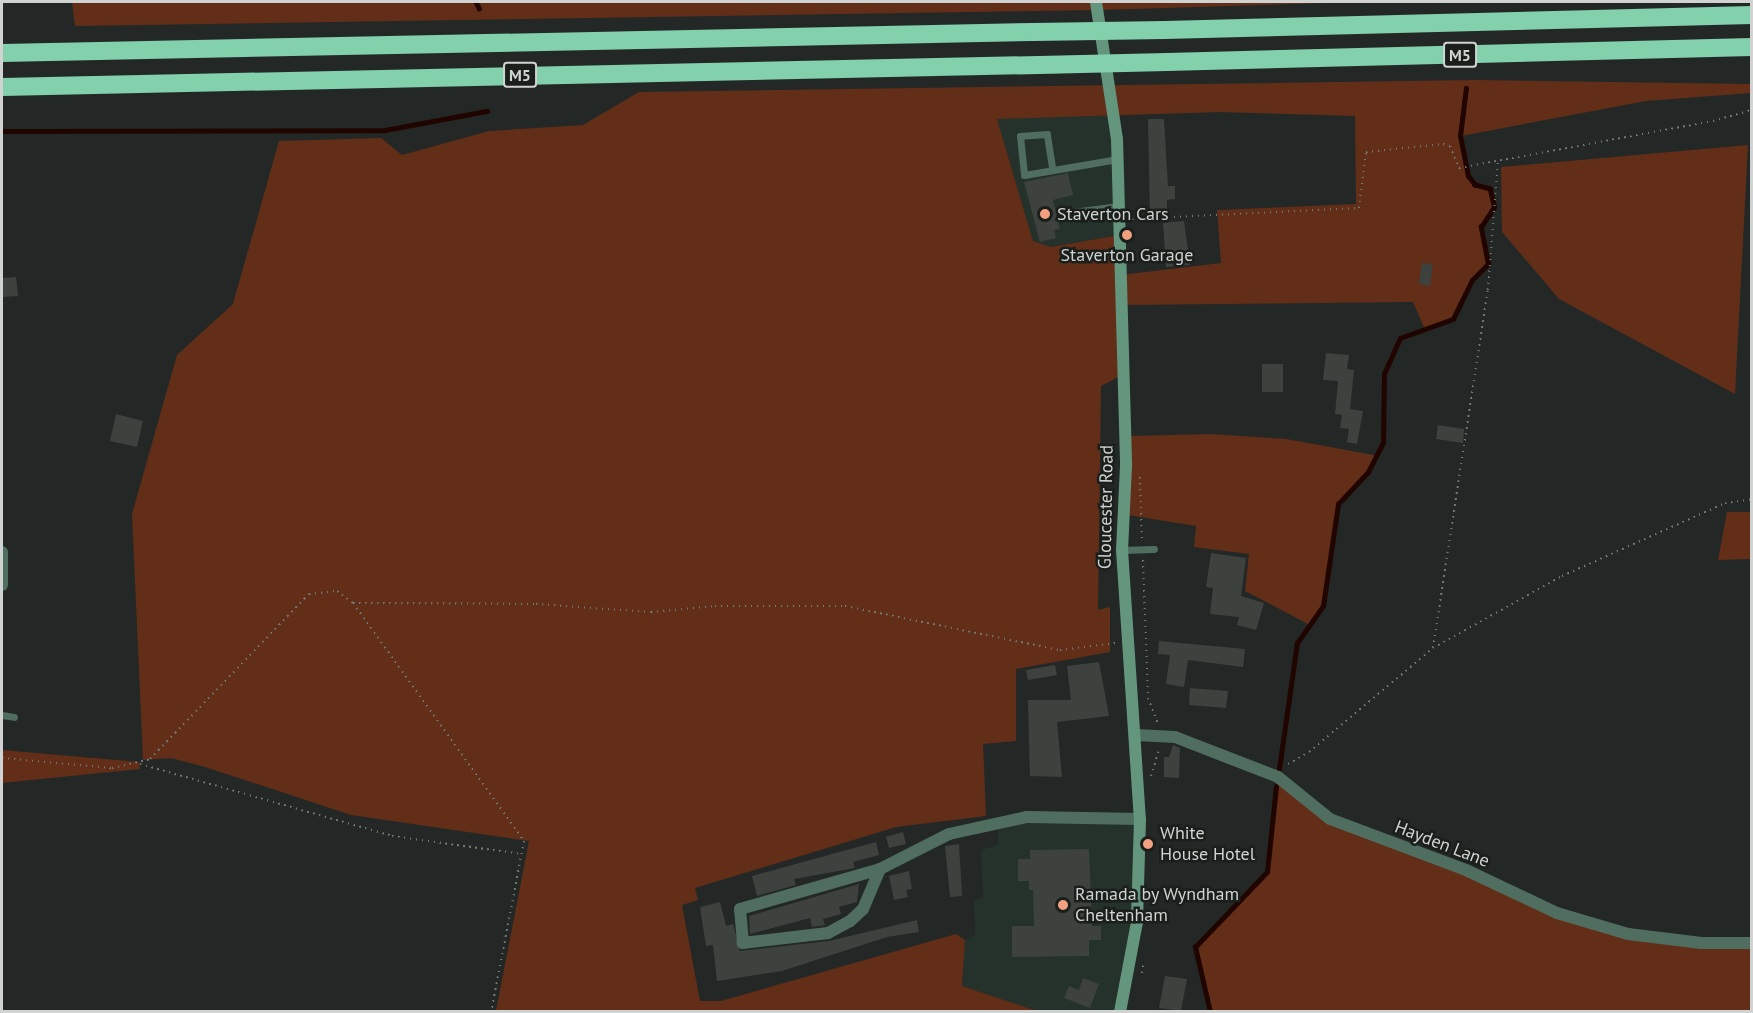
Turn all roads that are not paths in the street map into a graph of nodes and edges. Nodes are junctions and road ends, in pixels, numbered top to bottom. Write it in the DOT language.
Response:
graph roads {
  1 [pos="1096,2"];
  2 [pos="1752,15"];
  3 [pos="1752,47"];
  4 [pos="2,53"];
  5 [pos="2,87"];
  6 [pos="1118,159"];
  7 [pos="1052,167"];
  8 [pos="1119,206"];
  9 [pos="1073,212"];
  10 [pos="1154,549"];
  11 [pos="1122,550"];
  12 [pos="2,552"];
  13 [pos="2,585"];
  14 [pos="2,715"];
  15 [pos="14,717"];
  16 [pos="1136,735"];
  17 [pos="1140,819"];
  18 [pos="880,869"];
  19 [pos="1752,943"];
  20 [pos="1120,1011"];
  1 -- 6 [label="main road, Gloucester Road"];
  2 -- 4 [label="highway, M5, bridge"];
  3 -- 5 [label="highway, M5, bridge"];
  6 -- 7 [label="lane"];
  6 -- 8 [label="main road, Gloucester Road"];
  7 -- 7 [label="lane"];
  8 -- 9 [label="lane"];
  8 -- 11 [label="main road, Gloucester Road"];
  10 -- 11 [label="lane"];
  11 -- 16 [label="main road, Gloucester Road"];
  12 -- 13 [label="street"];
  14 -- 15 [label="lane"];
  16 -- 17 [label="main road, Gloucester Road"];
  16 -- 19 [label="street, Hayden Lane"];
  17 -- 18 [label="street"];
  17 -- 20 [label="main road, Gloucester Road"];
  18 -- 18 [label="street"];
}
